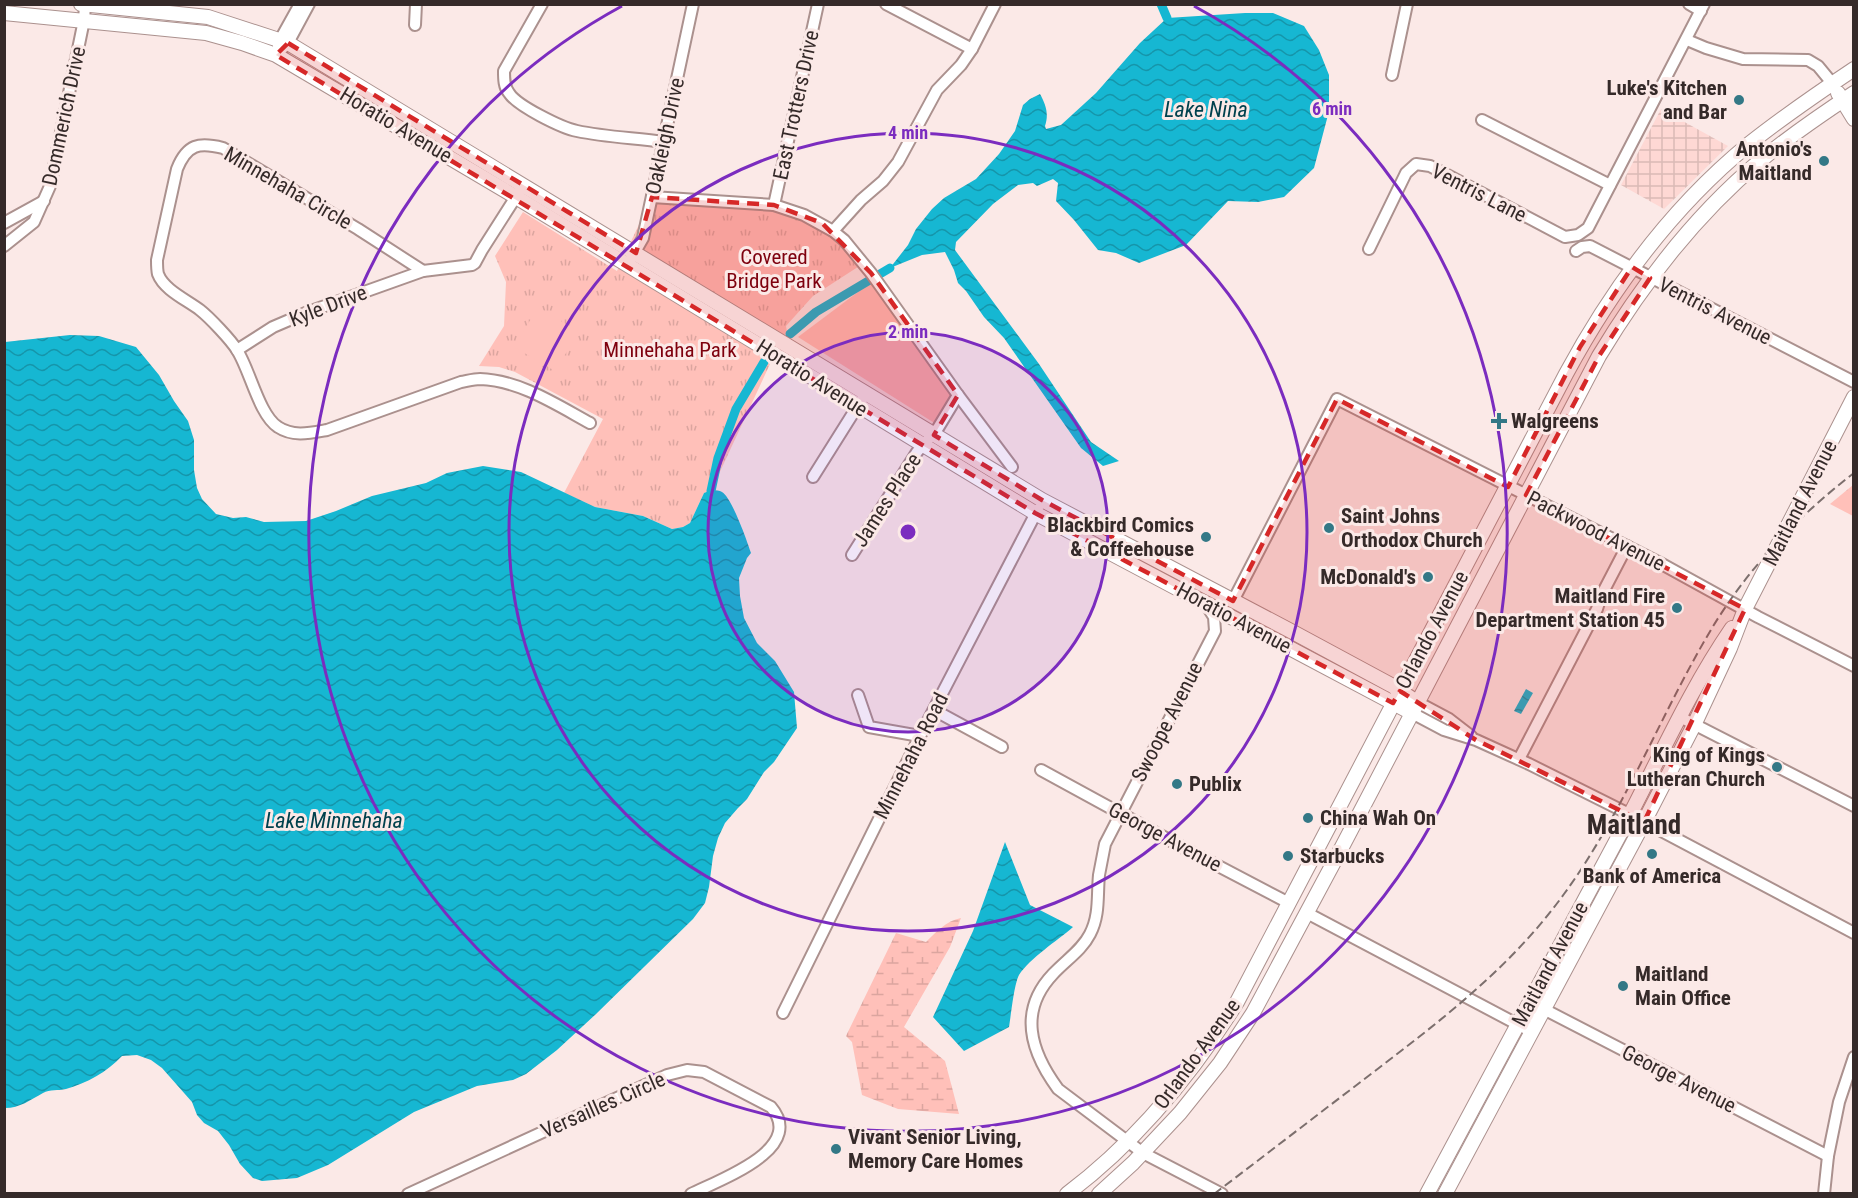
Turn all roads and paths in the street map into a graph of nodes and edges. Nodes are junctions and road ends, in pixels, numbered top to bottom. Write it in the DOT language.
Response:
graph roads {
  1 [pos="300,4"];
  2 [pos="309,4"];
  3 [pos="416,4"];
  4 [pos="542,4"];
  5 [pos="693,4"];
  6 [pos="818,4"];
  7 [pos="885,4"];
  8 [pos="995,4"];
  9 [pos="1407,4"];
  10 [pos="1689,4"];
  11 [pos="83,5"];
  12 [pos="1703,8"];
  13 [pos="33,10"];
  14 [pos="4,13"];
  15 [pos="84,20"];
  16 [pos="415,25"];
  17 [pos="1687,40"];
  18 [pos="284,41"];
  19 [pos="972,49"];
  20 [pos="276,55"];
  21 [pos="1854,69"];
  22 [pos="1392,75"];
  23 [pos="1832,83"];
  24 [pos="1848,97"];
  25 [pos="1854,119"];
  26 [pos="1482,120"];
  27 [pos="664,142"];
  28 [pos="524,184"];
  29 [pos="1610,185"];
  30 [pos="516,197"];
  31 [pos="652,197"];
  32 [pos="44,201"];
  33 [pos="774,205"];
  34 [pos="4,223"];
  35 [pos="833,231"];
  36 [pos="4,246"];
  37 [pos="1369,249"];
  38 [pos="1575,251"];
  39 [pos="635,252"];
  40 [pos="628,265"];
  41 [pos="1632,267"];
  42 [pos="423,271"];
  43 [pos="1650,278"];
  44 [pos="237,350"];
  45 [pos="1854,382"];
  46 [pos="866,393"];
  47 [pos="958,395"];
  48 [pos="1854,397"];
  49 [pos="858,406"];
  50 [pos="590,423"];
  51 [pos="933,435"];
  52 [pos="923,446"];
  53 [pos="1012,467"];
  54 [pos="813,477"];
  55 [pos="1508,487"];
  56 [pos="1526,495"];
  57 [pos="1042,501"];
  58 [pos="1035,513"];
  59 [pos="1627,546"];
  60 [pos="852,555"];
  61 [pos="1228,598"];
  62 [pos="1205,603"];
  63 [pos="1745,609"];
  64 [pos="1240,621"];
  65 [pos="1215,631"];
  66 [pos="1854,666"];
  67 [pos="858,694"];
  68 [pos="1396,697"];
  69 [pos="1414,707"];
  70 [pos="934,710"];
  71 [pos="1680,717"];
  72 [pos="1694,725"];
  73 [pos="920,736"];
  74 [pos="1002,747"];
  75 [pos="1519,759"];
  76 [pos="1041,771"];
  77 [pos="1854,806"];
  78 [pos="1120,813"];
  79 [pos="1630,815"];
  80 [pos="1644,822"];
  81 [pos="1590,890"];
  82 [pos="1604,897"];
  83 [pos="1289,903"];
  84 [pos="1307,913"];
  85 [pos="1854,933"];
  86 [pos="1530,1002"];
  87 [pos="1544,1009"];
  88 [pos="783,1013"];
  89 [pos="1518,1025"];
  90 [pos="1532,1032"];
  91 [pos="1854,1057"];
  92 [pos="1128,1141"];
  93 [pos="1143,1153"];
  94 [pos="1828,1156"];
  95 [pos="408,1194"];
  96 [pos="691,1194"];
  97 [pos="1068,1194"];
  98 [pos="1099,1194"];
  99 [pos="1222,1194"];
  100 [pos="1427,1194"];
  101 [pos="1445,1194"];
  102 [pos="1824,1194"];
  1 -- 18 [label="street"];
  2 -- 18 [label="street"];
  3 -- 16 [label="street"];
  4 -- 27 [label="street"];
  5 -- 27 [label="street, Oakleigh Drive"];
  6 -- 33 [label="street, East Trotters Drive"];
  7 -- 19 [label="street"];
  8 -- 19 [label="street"];
  9 -- 22 [label="street"];
  10 -- 12 [label="street"];
  11 -- 15 [label="street, Dommerich Drive"];
  11 -- 18 [label="main road, Horatio Avenue"];
  12 -- 17 [label="street"];
  13 -- 14 [label="main road, Horatio Avenue"];
  13 -- 15 [label="main road, Horatio Avenue"];
  15 -- 20 [label="main road, Horatio Avenue"];
  15 -- 32 [label="street, Dommerich Drive"];
  17 -- 23 [label="street"];
  17 -- 29 [label="street"];
  18 -- 20 [label="street"];
  18 -- 28 [label="main road, Horatio Avenue"];
  19 -- 35 [label="street"];
  20 -- 30 [label="main road, Horatio Avenue"];
  21 -- 23 [label="main road, Orlando Avenue"];
  23 -- 24 [label="main road"];
  23 -- 41 [label="main road, Orlando Avenue"];
  24 -- 25 [label="main road"];
  24 -- 43 [label="main road, Orlando Avenue"];
  26 -- 29 [label="street"];
  27 -- 31 [label="street, Oakleigh Drive"];
  28 -- 30 [label="street"];
  28 -- 39 [label="main road, Horatio Avenue"];
  29 -- 37 [label="street, Ventris Lane"];
  30 -- 40 [label="main road, Horatio Avenue"];
  30 -- 42 [label="street"];
  31 -- 33 [label="street"];
  31 -- 39 [label="street, Oakleigh Drive"];
  32 -- 34 [label="street"];
  32 -- 36 [label="street, Dommerich Drive"];
  33 -- 35 [label="street"];
  35 -- 47 [label="street"];
  38 -- 41 [label="street, Ventris Avenue"];
  39 -- 40 [label="street, Oakleigh Drive"];
  39 -- 46 [label="main road, Horatio Avenue"];
  40 -- 49 [label="main road, Horatio Avenue"];
  41 -- 43 [label="street, Ventris Avenue"];
  41 -- 55 [label="main road, Orlando Avenue"];
  42 -- 44 [label="street, Kyle Drive"];
  42 -- 44 [label="street, Minnehaha Circle"];
  43 -- 45 [label="street, Ventris Avenue"];
  43 -- 56 [label="main road, Orlando Avenue"];
  44 -- 50 [label="street, Minnehaha Circle"];
  46 -- 49 [label="street"];
  46 -- 51 [label="main road, Horatio Avenue"];
  47 -- 51 [label="street, James Place"];
  47 -- 53 [label="street"];
  48 -- 63 [label="main road, Maitland Avenue"];
  49 -- 52 [label="main road, Horatio Avenue"];
  49 -- 54 [label="street"];
  51 -- 52 [label="street, James Place"];
  51 -- 57 [label="main road, Horatio Avenue"];
  52 -- 58 [label="main road, Horatio Avenue"];
  52 -- 60 [label="street, James Place"];
  55 -- 56 [label="street, Packwood Avenue"];
  55 -- 61 [label="street, Packwood Avenue"];
  55 -- 68 [label="main road, Orlando Avenue"];
  56 -- 59 [label="street, Packwood Avenue"];
  56 -- 69 [label="main road, Orlando Avenue"];
  57 -- 58 [label="street, Minnehaha Road"];
  57 -- 61 [label="main road, Horatio Avenue"];
  58 -- 62 [label="main road, Horatio Avenue"];
  58 -- 70 [label="street, Minnehaha Road"];
  59 -- 63 [label="street, Packwood Avenue"];
  59 -- 75 [label="street"];
  61 -- 62 [label="main road"];
  61 -- 68 [label="main road, Horatio Avenue"];
  62 -- 64 [label="main road, Horatio Avenue"];
  62 -- 65 [label="street"];
  63 -- 66 [label="street, Packwood Avenue"];
  63 -- 71 [label="main road, Maitland Avenue"];
  63 -- 72 [label="main road, Maitland Avenue"];
  64 -- 65 [label="street"];
  64 -- 68 [label="main road, Horatio Avenue"];
  65 -- 78 [label="street, Swoope Avenue"];
  67 -- 73 [label="street"];
  68 -- 69 [label="main road, Horatio Avenue"];
  68 -- 83 [label="main road, Orlando Avenue"];
  69 -- 75 [label="street, Horatio Avenue"];
  69 -- 84 [label="main road, Orlando Avenue"];
  70 -- 73 [label="street, Minnehaha Road"];
  70 -- 74 [label="street"];
  71 -- 72 [label="street"];
  71 -- 79 [label="main road, Maitland Avenue"];
  72 -- 77 [label="street"];
  72 -- 80 [label="main road, Maitland Avenue"];
  73 -- 88 [label="street, Minnehaha Road"];
  75 -- 79 [label="street, Horatio Avenue"];
  76 -- 78 [label="street, George Avenue"];
  78 -- 83 [label="street, George Avenue"];
  78 -- 92 [label="street, Swoope Avenue"];
  79 -- 80 [label="street, Horatio Avenue"];
  79 -- 81 [label="main road, Maitland Avenue"];
  80 -- 82 [label="main road, Maitland Avenue"];
  80 -- 85 [label="street, Horatio Avenue"];
  81 -- 82 [label="street"];
  81 -- 86 [label="main road, Maitland Avenue"];
  82 -- 87 [label="main road, Maitland Avenue"];
  83 -- 92 [label="main road, Orlando Avenue"];
  84 -- 89 [label="street"];
  84 -- 93 [label="main road, Orlando Avenue"];
  86 -- 87 [label="street, George Avenue"];
  86 -- 89 [label="main road, Maitland Avenue"];
  87 -- 90 [label="main road, Maitland Avenue"];
  87 -- 94 [label="street, George Avenue"];
  89 -- 90 [label="street"];
  89 -- 100 [label="main road, Maitland Avenue"];
  90 -- 101 [label="main road, Maitland Avenue"];
  91 -- 94 [label="street"];
  92 -- 93 [label="street, Swoope Avenue"];
  92 -- 97 [label="main road, Orlando Avenue"];
  93 -- 98 [label="main road, Orlando Avenue"];
  93 -- 99 [label="street, Swoope Avenue"];
  94 -- 102 [label="street"];
  95 -- 96 [label="street, Versailles Circle"];
}
